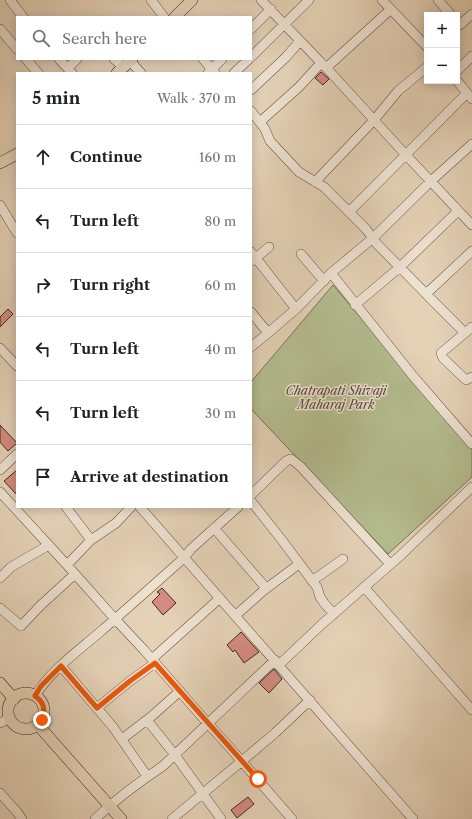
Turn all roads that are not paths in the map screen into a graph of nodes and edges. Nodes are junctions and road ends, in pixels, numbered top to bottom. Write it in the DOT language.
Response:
graph roads {
  1 [pos="10,0"];
  2 [pos="151,0"];
  3 [pos="192,0"];
  4 [pos="261,0"];
  5 [pos="309,0"];
  6 [pos="438,0"];
  7 [pos="389,4"];
  8 [pos="270,9"];
  9 [pos="448,12"];
  10 [pos="472,14"];
  11 [pos="22,16"];
  12 [pos="163,16"];
  13 [pos="175,16"];
  14 [pos="284,24"];
  15 [pos="460,25"];
  16 [pos="252,28"];
  17 [pos="0,29"];
  18 [pos="300,41"];
  19 [pos="424,44"];
  20 [pos="16,48"];
  21 [pos="252,55"];
  22 [pos="472,56"];
  23 [pos="27,60"];
  24 [pos="60,60"];
  25 [pos="76,60"];
  26 [pos="116,60"];
  27 [pos="204,60"];
  28 [pos="221,60"];
  29 [pos="247,60"];
  30 [pos="125,65"];
  31 [pos="323,65"];
  32 [pos="460,68"];
  33 [pos="424,69"];
  34 [pos="70,71"];
  35 [pos="37,72"];
  36 [pos="139,72"];
  37 [pos="212,72"];
  38 [pos="235,72"];
  39 [pos="459,84"];
  40 [pos="252,89"];
  41 [pos="469,96"];
  42 [pos="252,112"];
  43 [pos="374,120"];
  44 [pos="260,122"];
  45 [pos="472,144"];
  46 [pos="405,154"];
  47 [pos="16,155"];
  48 [pos="0,163"];
  49 [pos="431,181"];
  50 [pos="315,182"];
  51 [pos="0,205"];
  52 [pos="458,211"];
  53 [pos="350,212"];
  54 [pos="472,225"];
  55 [pos="16,232"];
  56 [pos="373,238"];
  57 [pos="269,247"];
  58 [pos="472,251"];
  59 [pos="301,254"];
  60 [pos="252,257"];
  61 [pos="400,267"];
  62 [pos="331,273"];
  63 [pos="324,281"];
  64 [pos="426,294"];
  65 [pos="355,305"];
  66 [pos="296,309"];
  67 [pos="252,313"];
  68 [pos="469,330"];
  69 [pos="268,333"];
  70 [pos="252,346"];
  71 [pos="0,348"];
  72 [pos="16,365"];
  73 [pos="471,379"];
  74 [pos="472,444"];
  75 [pos="16,455"];
  76 [pos="0,470"];
  77 [pos="472,487"];
  78 [pos="0,492"];
  79 [pos="252,493"];
  80 [pos="252,496"];
  81 [pos="67,508"];
  82 [pos="130,508"];
  83 [pos="141,508"];
  84 [pos="237,508"];
  85 [pos="214,528"];
  86 [pos="91,540"];
  87 [pos="48,545"];
  88 [pos="185,557"];
  89 [pos="343,558"];
  90 [pos="299,564"];
  91 [pos="390,564"];
  92 [pos="67,565"];
  93 [pos="75,574"];
  94 [pos="0,578"];
  95 [pos="312,581"];
  96 [pos="364,587"];
  97 [pos="266,588"];
  98 [pos="220,598"];
  99 [pos="0,608"];
  100 [pos="334,614"];
  101 [pos="236,616"];
  102 [pos="115,619"];
  103 [pos="153,661"];
  104 [pos="277,662"];
  105 [pos="61,666"];
  106 [pos="0,682"];
  107 [pos="180,691"];
  108 [pos="35,696"];
  109 [pos="14,699"];
  110 [pos="310,700"];
  111 [pos="97,708"];
  112 [pos="472,710"];
  113 [pos="147,720"];
  114 [pos="5,721"];
  115 [pos="208,723"];
  116 [pos="38,725"];
  117 [pos="122,739"];
  118 [pos="175,755"];
  119 [pos="242,761"];
  120 [pos="148,776"];
  121 [pos="0,793"];
  122 [pos="202,794"];
  123 [pos="109,806"];
  124 [pos="22,819"];
  125 [pos="95,819"];
  126 [pos="121,819"];
  127 [pos="172,819"];
  128 [pos="221,819"];
  129 [pos="292,819"];
  130 [pos="413,819"];
  1 -- 11 [label="street"];
  2 -- 12 [label="street"];
  3 -- 13 [label="main road"];
  4 -- 8 [label="street"];
  5 -- 14 [label="street"];
  6 -- 9 [label="street"];
  7 -- 19 [label="street"];
  7 -- 31 [label="street"];
  8 -- 14 [label="street"];
  8 -- 16 [label="street"];
  10 -- 15 [label="street"];
  14 -- 18 [label="street"];
  14 -- 21 [label="street"];
  17 -- 20 [label="street"];
  18 -- 31 [label="street"];
  18 -- 40 [label="street"];
  22 -- 32 [label="street"];
  23 -- 35 [label="street"];
  24 -- 34 [label="street"];
  25 -- 34 [label="street"];
  26 -- 30 [label="street"];
  27 -- 37 [label="street"];
  28 -- 37 [label="street"];
  29 -- 38 [label="street"];
  30 -- 36 [label="street"];
  31 -- 43 [label="street"];
  31 -- 44 [label="street"];
  33 -- 43 [label="street"];
  39 -- 41 [label="street"];
  41 -- 46 [label="street"];
  42 -- 44 [label="street"];
  43 -- 46 [label="street"];
  43 -- 50 [label="street"];
  44 -- 50 [label="street"];
  45 -- 49 [label="street"];
  46 -- 49 [label="street"];
  46 -- 53 [label="street"];
  47 -- 48 [label="main road"];
  49 -- 52 [label="street"];
  49 -- 56 [label="street"];
  50 -- 53 [label="street"];
  51 -- 55 [label="street"];
  52 -- 54 [label="street"];
  52 -- 61 [label="street"];
  53 -- 56 [label="street"];
  56 -- 61 [label="street"];
  56 -- 62 [label="street"];
  57 -- 60 [label="street"];
  58 -- 64 [label="street"];
  59 -- 63 [label="street"];
  60 -- 66 [label="street"];
  61 -- 64 [label="street"];
  61 -- 65 [label="street"];
  62 -- 63 [label="street"];
  62 -- 65 [label="street"];
  63 -- 66 [label="street"];
  64 -- 68 [label="street"];
  65 -- 74 [label="street"];
  66 -- 69 [label="street"];
  67 -- 69 [label="street"];
  68 -- 73 [label="street"];
  69 -- 70 [label="street"];
  71 -- 72 [label="street"];
  75 -- 76 [label="street"];
  77 -- 91 [label="street"];
  78 -- 87 [label="street"];
  79 -- 91 [label="street"];
  80 -- 90 [label="street"];
  81 -- 86 [label="street"];
  82 -- 86 [label="street"];
  83 -- 88 [label="street"];
  84 -- 85 [label="street"];
  85 -- 88 [label="street"];
  85 -- 97 [label="street"];
  86 -- 92 [label="street"];
  87 -- 92 [label="street"];
  87 -- 94 [label="street"];
  88 -- 98 [label="street"];
  88 -- 102 [label="street"];
  89 -- 95 [label="street"];
  90 -- 95 [label="street"];
  90 -- 97 [label="street"];
  91 -- 96 [label="street"];
  92 -- 93 [label="street"];
  93 -- 99 [label="street"];
  93 -- 102 [label="street"];
  95 -- 100 [label="street"];
  96 -- 100 [label="street"];
  96 -- 112 [label="street"];
  97 -- 101 [label="street"];
  98 -- 101 [label="street"];
  98 -- 103 [label="street"];
  100 -- 104 [label="street"];
  101 -- 104 [label="street"];
  102 -- 103 [label="street"];
  102 -- 105 [label="street"];
  103 -- 107 [label="street"];
  103 -- 111 [label="street"];
  104 -- 110 [label="street"];
  104 -- 115 [label="street"];
  105 -- 108 [label="street"];
  105 -- 111 [label="street"];
  106 -- 109 [label="main road"];
  107 -- 113 [label="street"];
  107 -- 115 [label="street"];
  108 -- 109 [label="main road"];
  108 -- 116 [label="main road"];
  109 -- 114 [label="main road"];
  110 -- 119 [label="street"];
  110 -- 130 [label="street"];
  111 -- 117 [label="street"];
  113 -- 117 [label="street"];
  113 -- 118 [label="street"];
  114 -- 116 [label="main road"];
  115 -- 118 [label="street"];
  115 -- 119 [label="street"];
  116 -- 123 [label="main road"];
  117 -- 120 [label="street"];
  118 -- 120 [label="street"];
  118 -- 122 [label="street"];
  119 -- 122 [label="street"];
  119 -- 129 [label="street"];
  120 -- 123 [label="street"];
  121 -- 124 [label="street"];
  122 -- 127 [label="street"];
  122 -- 128 [label="street"];
  123 -- 125 [label="street"];
  123 -- 126 [label="main road"];
}
